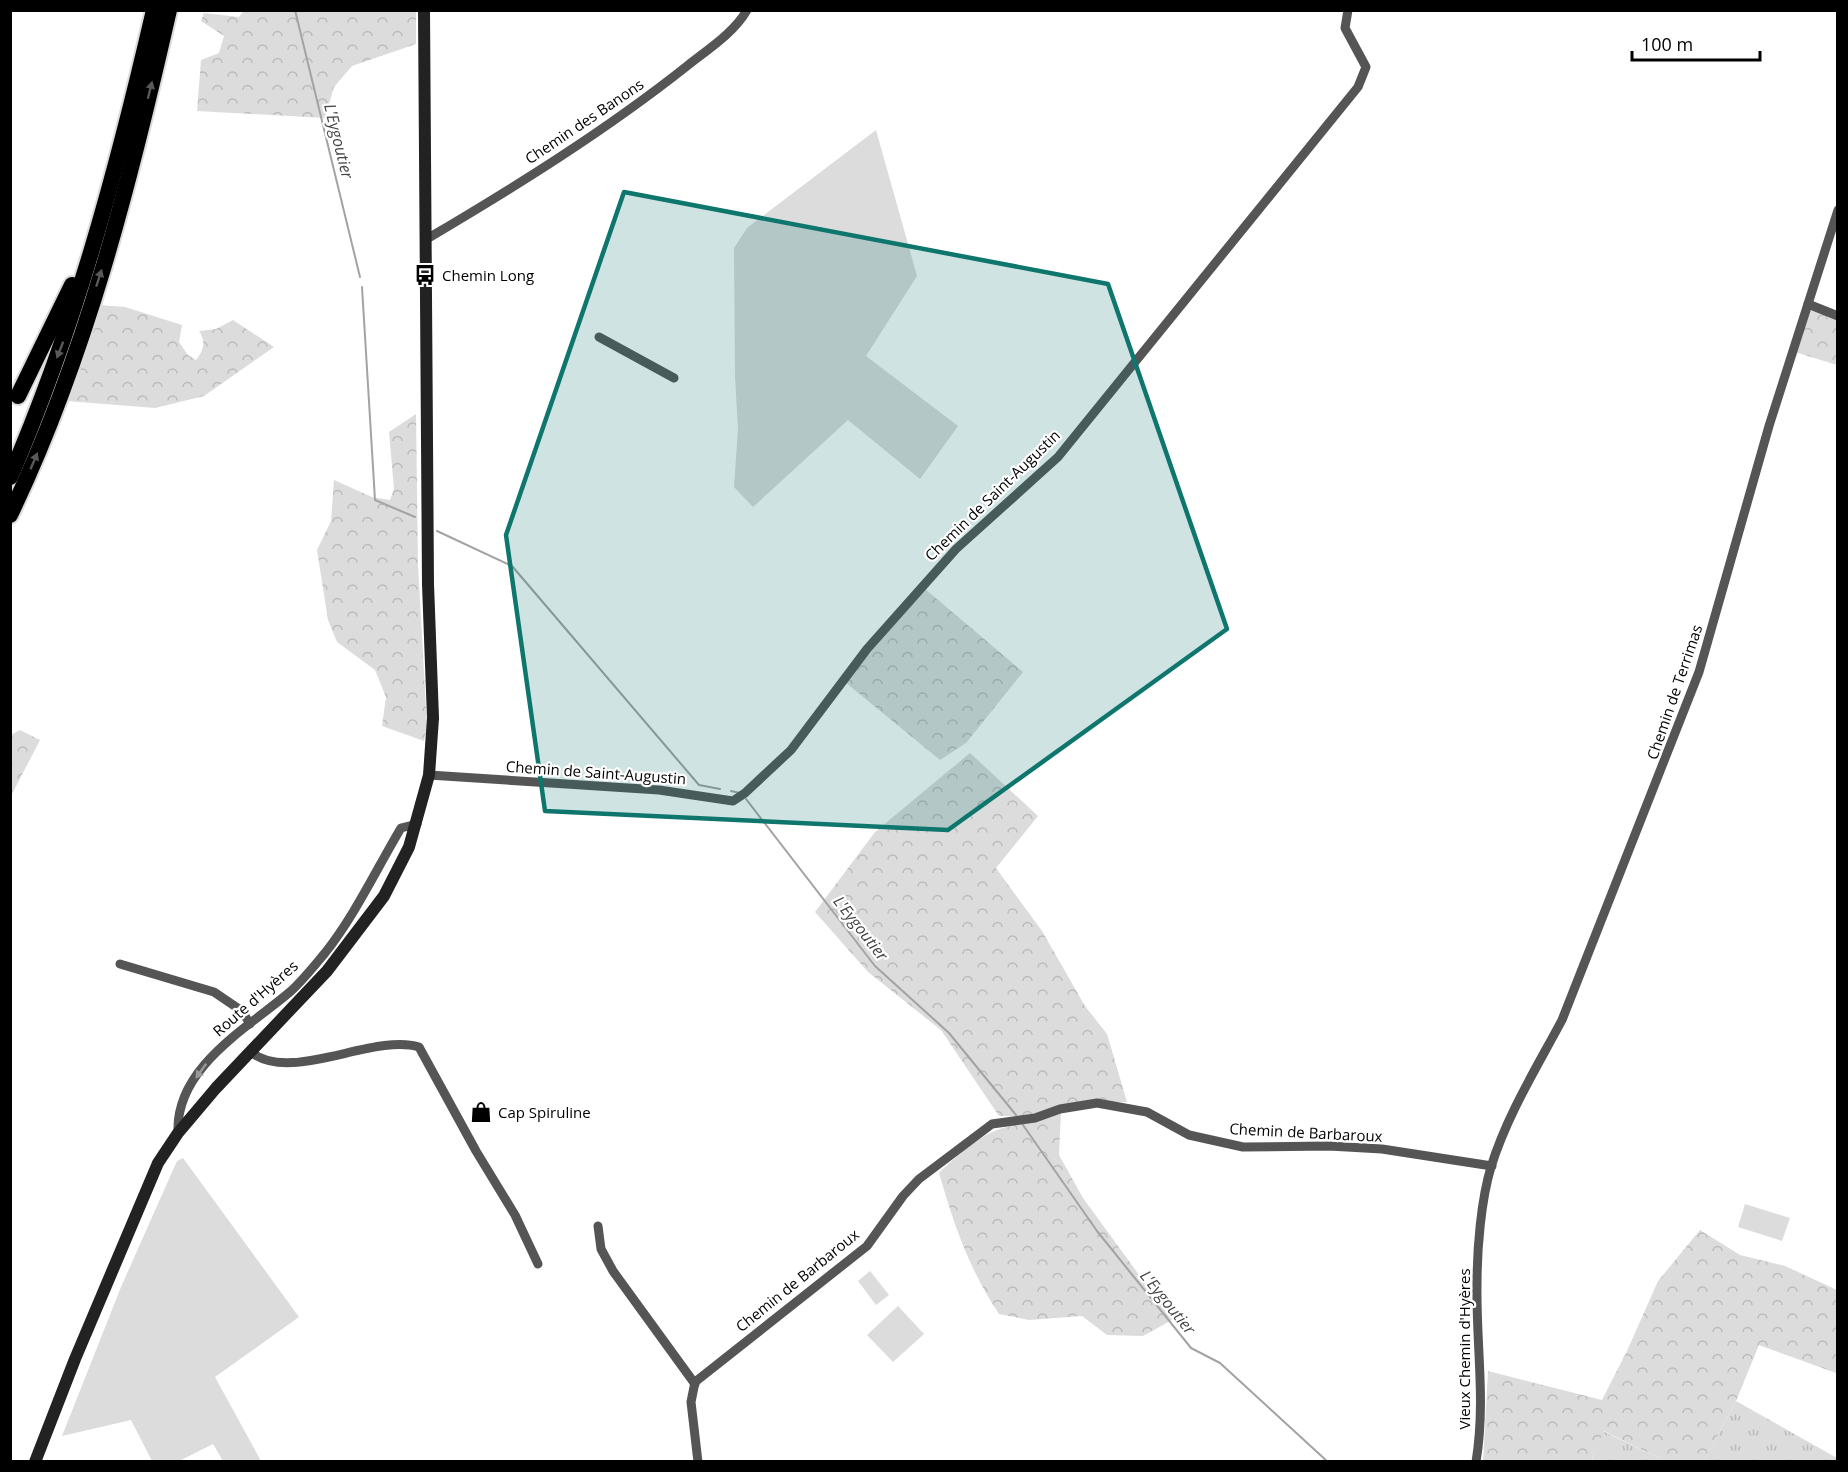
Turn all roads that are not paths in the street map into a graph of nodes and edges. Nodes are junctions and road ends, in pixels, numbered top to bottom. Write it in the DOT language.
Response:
graph roads {
  1 [pos="154,10"];
  2 [pos="169,10"];
  3 [pos="424,10"];
  4 [pos="747,10"];
  5 [pos="1348,10"];
  6 [pos="117,160"];
  7 [pos="1838,210"];
  8 [pos="425,240"];
  9 [pos="1808,304"];
  10 [pos="1838,316"];
  11 [pos="599,337"];
  12 [pos="674,378"];
  13 [pos="18,396"];
  14 [pos="10,477"];
  15 [pos="10,515"];
  16 [pos="429,775"];
  17 [pos="417,824"];
  18 [pos="120,964"];
  19 [pos="250,1024"];
  20 [pos="251,1052"];
  21 [pos="178,1132"];
  22 [pos="1491,1166"];
  23 [pos="598,1226"];
  24 [pos="538,1264"];
  25 [pos="694,1384"];
  26 [pos="35,1461"];
  27 [pos="698,1461"];
  28 [pos="1476,1461"];
  1 -- 6 [label="highway"];
  15 -- 2 [label="highway, one-way"];
  3 -- 8 [label="main road"];
  4 -- 8 [label="street, Chemin des Banons"];
  5 -- 16 [label="street, Chemin de Saint-Augustin"];
  6 -- 13 [label="highway"];
  6 -- 14 [label="highway, one-way"];
  7 -- 9 [label="street, Chemin de Terrimas"];
  8 -- 16 [label="main road"];
  9 -- 10 [label="street"];
  9 -- 22 [label="street, Chemin de Terrimas"];
  11 -- 12 [label="street"];
  16 -- 17 [label="main road"];
  17 -- 19 [label="street, Route d'Hyères"];
  17 -- 20 [label="main road, Route d'Hyères"];
  18 -- 19 [label="street"];
  19 -- 21 [label="street, Route d'Hyères, one-way"];
  20 -- 21 [label="main road, Route d'Hyères"];
  20 -- 24 [label="street"];
  21 -- 26 [label="main road, Route d'Hyères"];
  22 -- 25 [label="street, Chemin de Barbaroux"];
  22 -- 28 [label="street, Vieux Chemin d'Hyères"];
  23 -- 25 [label="street"];
  25 -- 27 [label="street"];
}
